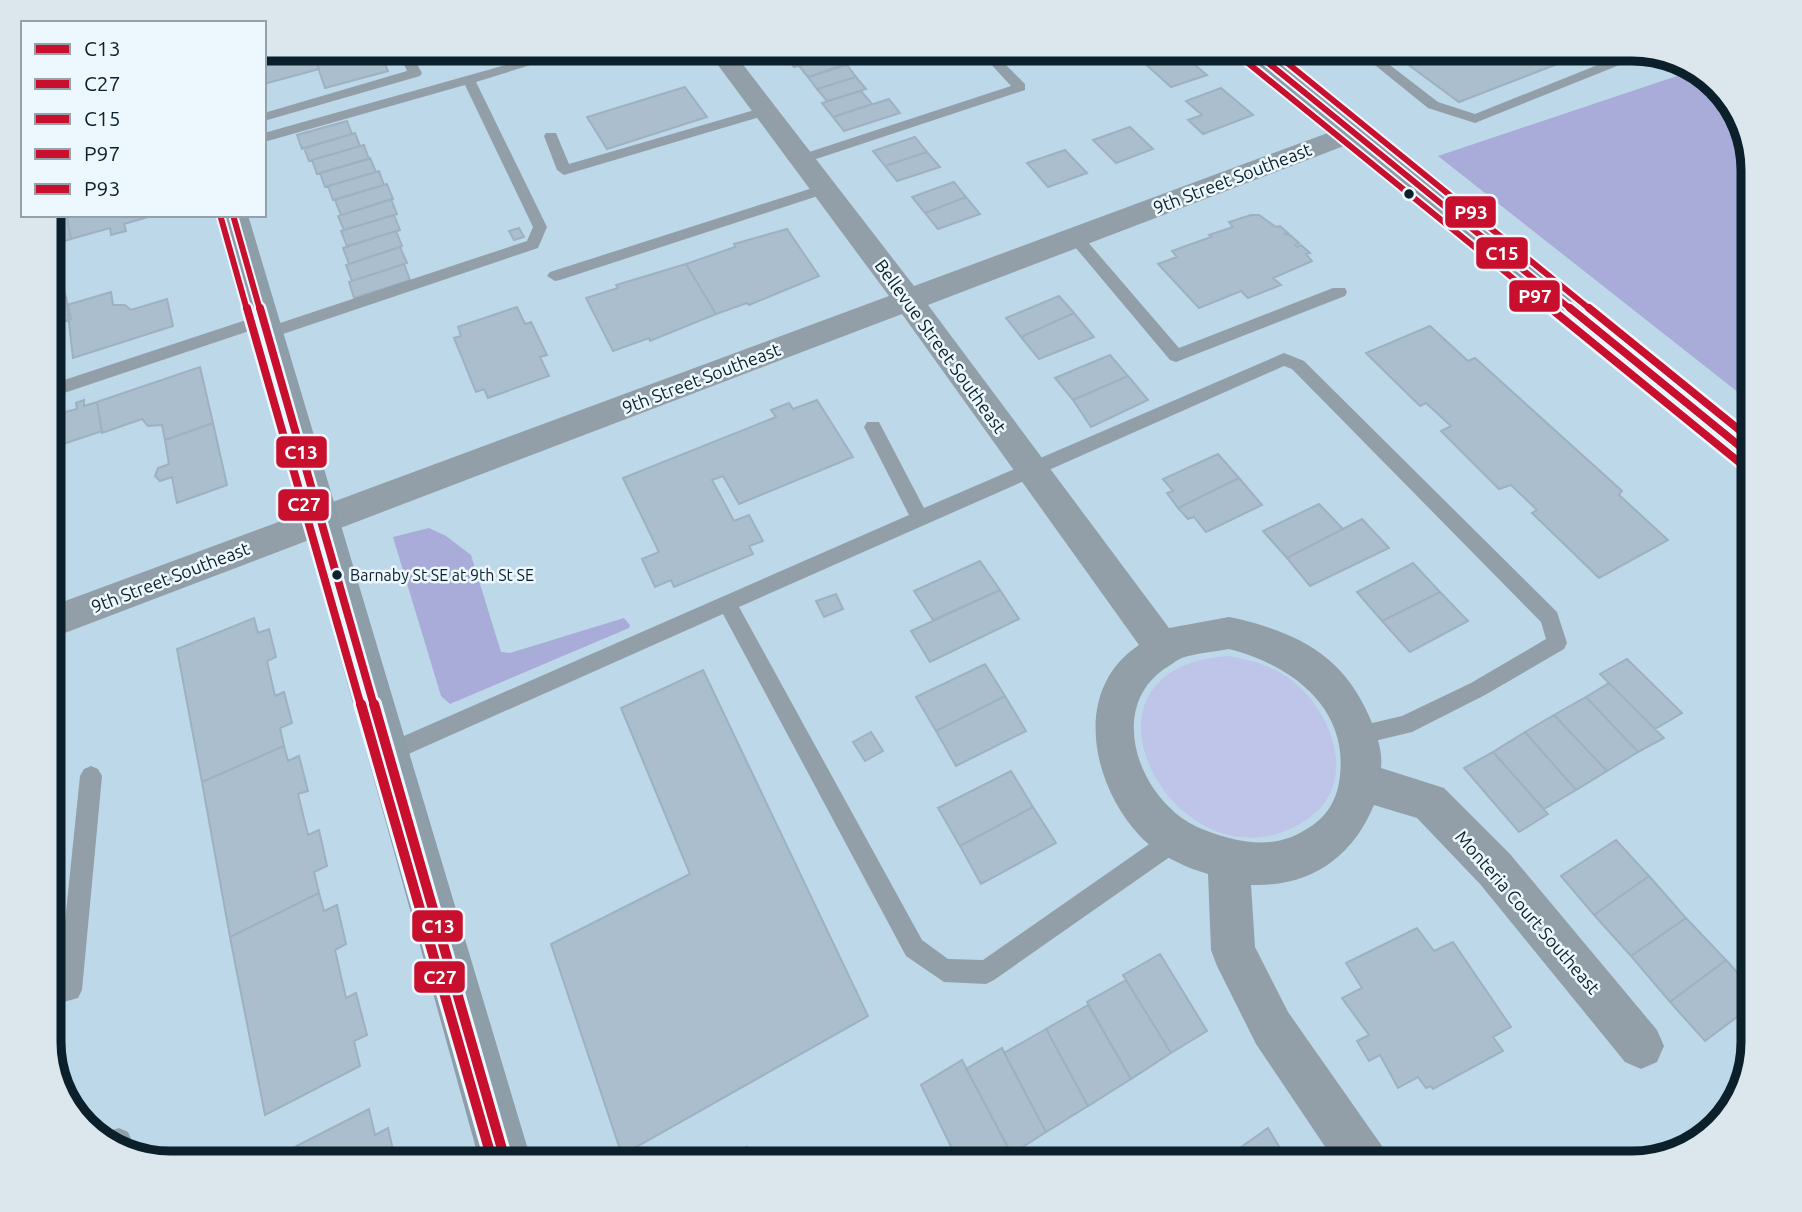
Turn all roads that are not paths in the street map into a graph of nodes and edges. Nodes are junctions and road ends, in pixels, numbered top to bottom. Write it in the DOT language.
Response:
graph roads {
  1 [pos="409,61"];
  2 [pos="535,61"];
  3 [pos="727,61"];
  4 [pos="995,61"];
  5 [pos="1266,61"];
  6 [pos="1377,61"];
  7 [pos="1621,61"];
  8 [pos="470,80"];
  9 [pos="765,111"];
  10 [pos="266,116"];
  11 [pos="1353,133"];
  12 [pos="551,136"];
  13 [pos="266,137"];
  14 [pos="802,159"];
  15 [pos="825,189"];
  16 [pos="234,217"];
  17 [pos="1076,237"];
  18 [pos="555,276"];
  19 [pos="1339,292"];
  20 [pos="908,300"];
  21 [pos="266,326"];
  22 [pos="61,389"];
  23 [pos="873,427"];
  24 [pos="1741,447"];
  25 [pos="1032,470"];
  26 [pos="920,518"];
  27 [pos="321,520"];
  28 [pos="728,605"];
  29 [pos="61,618"];
  30 [pos="1161,646"];
  31 [pos="1358,735"];
  32 [pos="388,753"];
  33 [pos="91,776"];
  34 [pos="1362,782"];
  35 [pos="1176,839"];
  36 [pos="1229,862"];
  37 [pos="61,992"];
  38 [pos="1642,1046"];
  39 [pos="503,1151"];
  40 [pos="1357,1151"];
  1 -- 10 [label="lane"];
  2 -- 8 [label="lane"];
  3 -- 9 [label="street, Bellevue Street Southeast"];
  4 -- 14 [label="lane"];
  5 -- 11 [label="street"];
  6 -- 7 [label="lane"];
  8 -- 13 [label="lane"];
  8 -- 21 [label="lane"];
  9 -- 12 [label="lane"];
  9 -- 14 [label="street, Bellevue Street Southeast"];
  11 -- 17 [label="street, 9th Street Southeast"];
  11 -- 24 [label="street"];
  14 -- 15 [label="street, Bellevue Street Southeast"];
  15 -- 18 [label="lane"];
  15 -- 20 [label="street, Bellevue Street Southeast"];
  16 -- 21 [label="street"];
  17 -- 19 [label="lane"];
  17 -- 20 [label="street, 9th Street Southeast"];
  20 -- 25 [label="street, Bellevue Street Southeast"];
  20 -- 27 [label="street, 9th Street Southeast"];
  21 -- 22 [label="lane"];
  21 -- 27 [label="street"];
  23 -- 26 [label="lane"];
  25 -- 26 [label="lane"];
  25 -- 30 [label="street, Bellevue Street Southeast"];
  25 -- 31 [label="lane"];
  26 -- 28 [label="lane"];
  27 -- 29 [label="street, 9th Street Southeast"];
  27 -- 32 [label="street"];
  28 -- 32 [label="lane"];
  28 -- 35 [label="lane"];
  30 -- 31 [label="street"];
  30 -- 35 [label="street"];
  31 -- 34 [label="street"];
  32 -- 39 [label="street"];
  33 -- 37 [label="lane"];
  34 -- 36 [label="street"];
  34 -- 38 [label="street, Monteria Court Southeast"];
  35 -- 36 [label="street"];
  36 -- 40 [label="street"];
}
